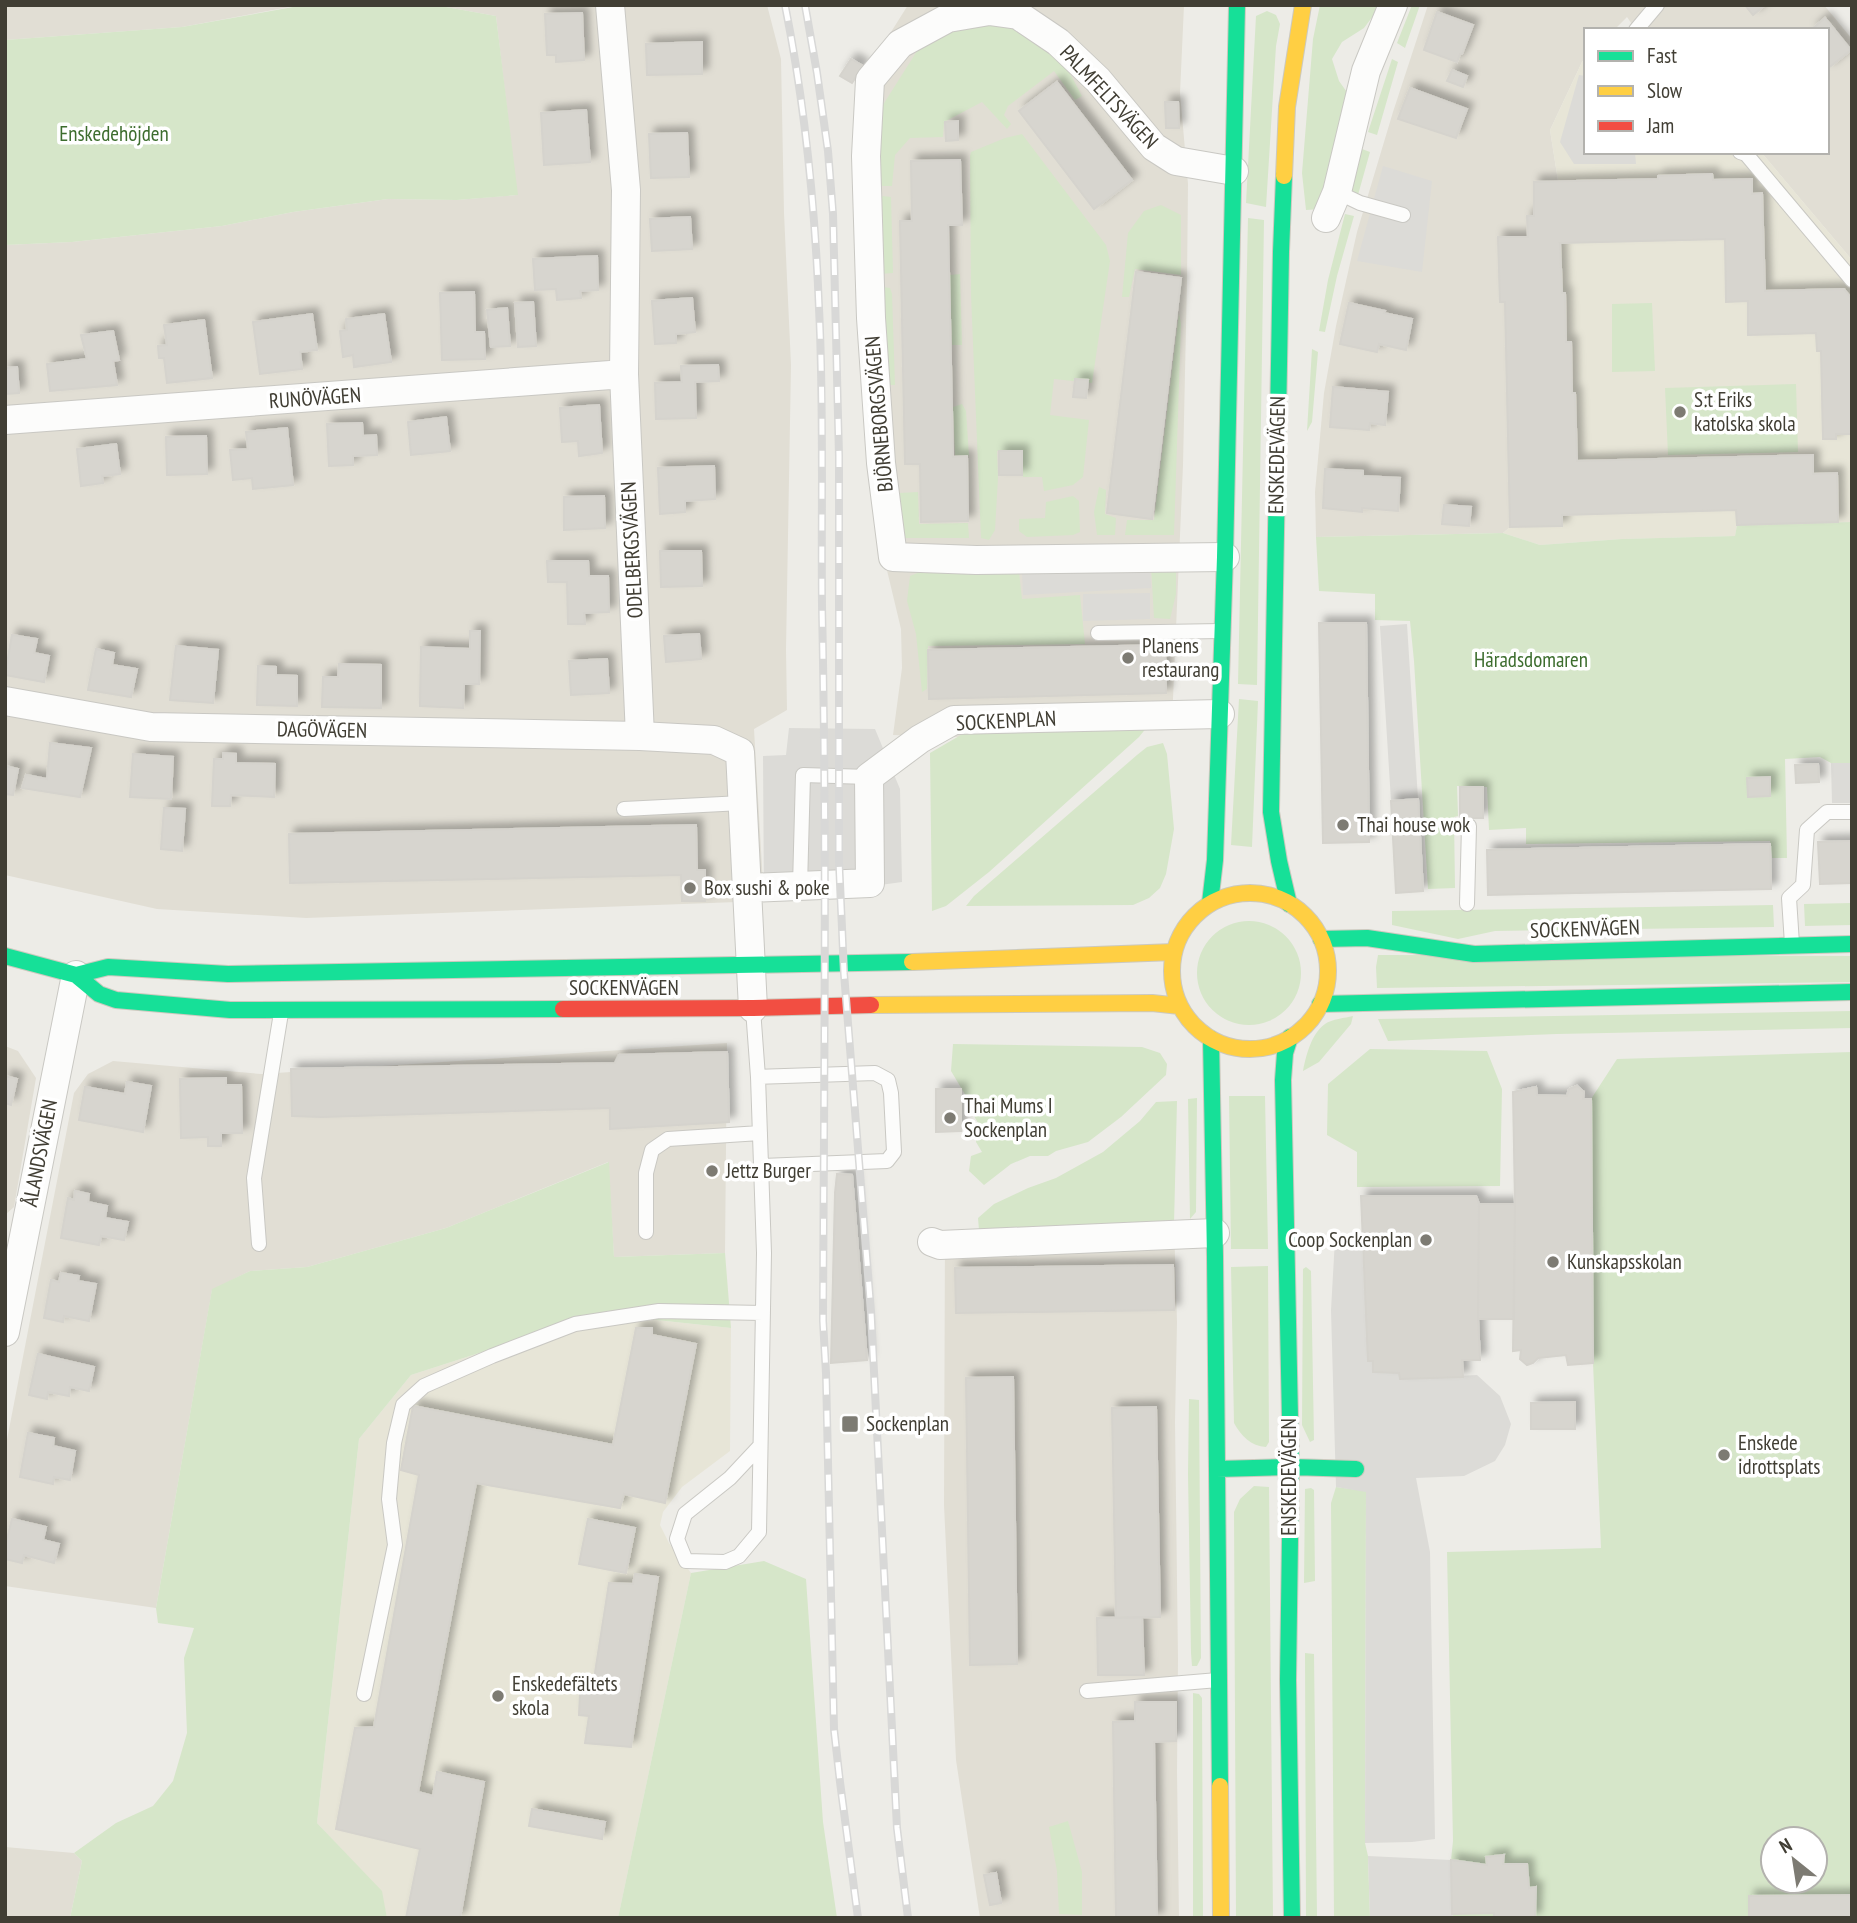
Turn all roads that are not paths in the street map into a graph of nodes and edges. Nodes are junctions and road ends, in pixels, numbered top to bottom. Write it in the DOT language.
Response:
graph roads {
  1 [pos="610,5"];
  2 [pos="1237,5"];
  3 [pos="1303,5"];
  4 [pos="1393,5"];
  5 [pos="1657,5"];
  6 [pos="989,11"];
  7 [pos="1638,28"];
  8 [pos="1746,154"];
  9 [pos="1234,171"];
  10 [pos="1338,192"];
  11 [pos="1403,215"];
  12 [pos="1326,218"];
  13 [pos="1852,280"];
  14 [pos="624,374"];
  15 [pos="5,420"];
  16 [pos="1225,557"];
  17 [pos="1223,631"];
  18 [pos="1098,633"];
  19 [pos="5,701"];
  20 [pos="1220,714"];
  21 [pos="640,736"];
  22 [pos="869,777"];
  23 [pos="743,803"];
  24 [pos="624,809"];
  25 [pos="1852,812"];
  26 [pos="1469,826"];
  27 [pos="800,886"];
  28 [pos="747,888"];
  29 [pos="1210,903"];
  30 [pos="1289,904"];
  31 [pos="1467,904"];
  32 [pos="1321,939"];
  33 [pos="1792,944"];
  34 [pos="1852,944"];
  35 [pos="1174,952"];
  36 [pos="5,956"];
  37 [pos="750,965"];
  38 [pos="76,975"];
  39 [pos="1852,992"];
  40 [pos="1320,1004"];
  41 [pos="1180,1006"];
  42 [pos="753,1008"];
  43 [pos="281,1011"];
  44 [pos="1290,1037"];
  45 [pos="1211,1039"];
  46 [pos="758,1077"];
  47 [pos="760,1133"];
  48 [pos="761,1166"];
  49 [pos="646,1232"];
  50 [pos="1215,1233"];
  51 [pos="932,1242"];
  52 [pos="259,1244"];
  53 [pos="13,1246"];
  54 [pos="763,1313"];
  55 [pos="5,1332"];
  56 [pos="760,1446"];
  57 [pos="1291,1467"];
  58 [pos="1217,1469"];
  59 [pos="1356,1469"];
  60 [pos="1219,1680"];
  61 [pos="1087,1691"];
  62 [pos="364,1694"];
  63 [pos="1221,1918"];
  64 [pos="1292,1918"];
  1 -- 14 [label="street, ODELBERGSVÄGEN"];
  2 -- 9 [label="street"];
  3 -- 30 [label="street, ENSKEDEVÄGEN"];
  4 -- 10 [label="street"];
  5 -- 7 [label="lane"];
  6 -- 9 [label="street, PALMFELTSVÄGEN"];
  6 -- 16 [label="street, BJÖRNEBORGSVÄGEN"];
  8 -- 13 [label="lane"];
  9 -- 16 [label="street"];
  10 -- 11 [label="lane"];
  10 -- 12 [label="street"];
  14 -- 15 [label="street, RUNÖVÄGEN"];
  14 -- 21 [label="street, ODELBERGSVÄGEN"];
  16 -- 17 [label="street"];
  17 -- 18 [label="lane"];
  17 -- 20 [label="street"];
  19 -- 21 [label="street, DAGÖVÄGEN"];
  20 -- 22 [label="street, SOCKENPLAN"];
  20 -- 29 [label="street"];
  21 -- 23 [label="street"];
  22 -- 27 [label="street"];
  22 -- 27 [label="lane"];
  23 -- 24 [label="lane"];
  23 -- 28 [label="street"];
  25 -- 33 [label="lane"];
  26 -- 31 [label="lane"];
  27 -- 28 [label="street"];
  28 -- 37 [label="street"];
  29 -- 30 [label="street"];
  29 -- 35 [label="street"];
  30 -- 32 [label="street"];
  32 -- 33 [label="street, SOCKENVÄGEN"];
  32 -- 40 [label="street"];
  33 -- 34 [label="street, SOCKENVÄGEN"];
  35 -- 37 [label="street, SOCKENVÄGEN"];
  35 -- 41 [label="street"];
  36 -- 38 [label="street, SOCKENVÄGEN"];
  37 -- 38 [label="street, SOCKENVÄGEN"];
  37 -- 42 [label="street"];
  38 -- 43 [label="street, SOCKENVÄGEN"];
  38 -- 53 [label="street, ÅLANDSVÄGEN"];
  39 -- 40 [label="street"];
  40 -- 44 [label="street"];
  41 -- 42 [label="street, SOCKENVÄGEN"];
  41 -- 45 [label="street"];
  42 -- 43 [label="street, SOCKENVÄGEN"];
  42 -- 46 [label="lane"];
  43 -- 52 [label="lane"];
  44 -- 45 [label="street"];
  44 -- 57 [label="street, ENSKEDEVÄGEN"];
  45 -- 50 [label="street"];
  46 -- 47 [label="lane"];
  46 -- 48 [label="lane"];
  47 -- 48 [label="lane"];
  47 -- 49 [label="lane"];
  48 -- 54 [label="lane"];
  50 -- 51 [label="street"];
  50 -- 58 [label="street"];
  53 -- 55 [label="street, ÅLANDSVÄGEN"];
  54 -- 56 [label="lane"];
  54 -- 62 [label="lane"];
  56 -- 56 [label="lane"];
  57 -- 58 [label="street"];
  57 -- 59 [label="street"];
  57 -- 64 [label="street, ENSKEDEVÄGEN"];
  58 -- 60 [label="street"];
  60 -- 61 [label="lane"];
  60 -- 63 [label="street"];
}
